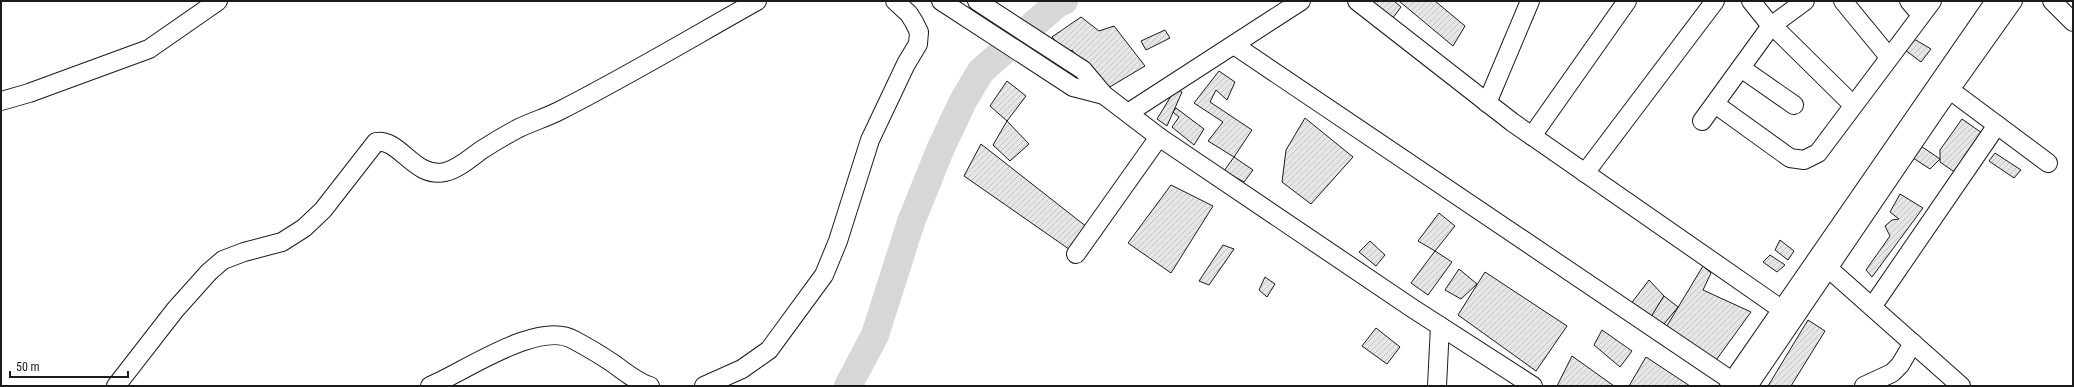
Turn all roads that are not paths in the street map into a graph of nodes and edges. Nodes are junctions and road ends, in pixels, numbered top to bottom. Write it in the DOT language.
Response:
graph roads {
  1 [pos="218,1"];
  2 [pos="757,1"];
  3 [pos="895,1"];
  4 [pos="941,1"];
  5 [pos="977,1"];
  6 [pos="1301,1"];
  7 [pos="1357,1"];
  8 [pos="1530,1"];
  9 [pos="1627,1"];
  10 [pos="1715,1"];
  11 [pos="1751,1"];
  12 [pos="1805,1"];
  13 [pos="1843,1"];
  14 [pos="1909,1"];
  15 [pos="1932,1"];
  16 [pos="1995,1"];
  17 [pos="2013,1"];
  18 [pos="2052,1"];
  19 [pos="1921,15"];
  20 [pos="2073,22"];
  21 [pos="1771,26"];
  22 [pos="1234,45"];
  23 [pos="1890,57"];
  24 [pos="1740,68"];
  25 [pos="1950,90"];
  26 [pos="1104,95"];
  27 [pos="1,101"];
  28 [pos="1487,103"];
  29 [pos="1714,104"];
  30 [pos="1794,105"];
  31 [pos="1853,105"];
  32 [pos="1128,113"];
  33 [pos="1702,121"];
  34 [pos="1998,125"];
  35 [pos="1532,136"];
  36 [pos="1159,137"];
  37 [pos="2048,164"];
  38 [pos="1585,173"];
  39 [pos="1076,254"];
  40 [pos="1828,268"];
  41 [pos="1872,307"];
  42 [pos="1781,309"];
  43 [pos="1440,326"];
  44 [pos="1913,343"];
  45 [pos="1736,384"];
  46 [pos="117,385"];
  47 [pos="430,386"];
  48 [pos="650,386"];
  49 [pos="704,386"];
  50 [pos="1437,386"];
  51 [pos="1533,386"];
  52 [pos="1864,386"];
  53 [pos="1961,386"];
  1 -- 27 [label="street"];
  2 -- 46 [label="street"];
  3 -- 49 [label="street"];
  4 -- 26 [label="street"];
  5 -- 26 [label="street"];
  6 -- 22 [label="street"];
  7 -- 28 [label="street"];
  8 -- 28 [label="street"];
  9 -- 35 [label="street"];
  10 -- 38 [label="street"];
  11 -- 21 [label="street"];
  12 -- 21 [label="street"];
  13 -- 23 [label="street"];
  14 -- 19 [label="street"];
  15 -- 19 [label="street"];
  16 -- 42 [label="street"];
  17 -- 25 [label="street"];
  18 -- 20 [label="street"];
  19 -- 23 [label="street"];
  21 -- 24 [label="street"];
  21 -- 31 [label="street"];
  22 -- 32 [label="street"];
  22 -- 45 [label="street"];
  23 -- 31 [label="street"];
  24 -- 29 [label="street"];
  24 -- 30 [label="street"];
  25 -- 34 [label="street"];
  25 -- 40 [label="street"];
  26 -- 32 [label="street"];
  28 -- 35 [label="street"];
  29 -- 31 [label="street"];
  29 -- 33 [label="street"];
  32 -- 36 [label="street"];
  34 -- 37 [label="street"];
  34 -- 41 [label="street"];
  35 -- 38 [label="street"];
  36 -- 39 [label="street"];
  36 -- 43 [label="street"];
  38 -- 42 [label="street"];
  40 -- 41 [label="street"];
  40 -- 45 [label="street"];
  41 -- 44 [label="street"];
  42 -- 45 [label="street"];
  43 -- 50 [label="street"];
  43 -- 51 [label="street"];
  44 -- 52 [label="street"];
  44 -- 53 [label="street"];
  47 -- 48 [label="street"];
}
